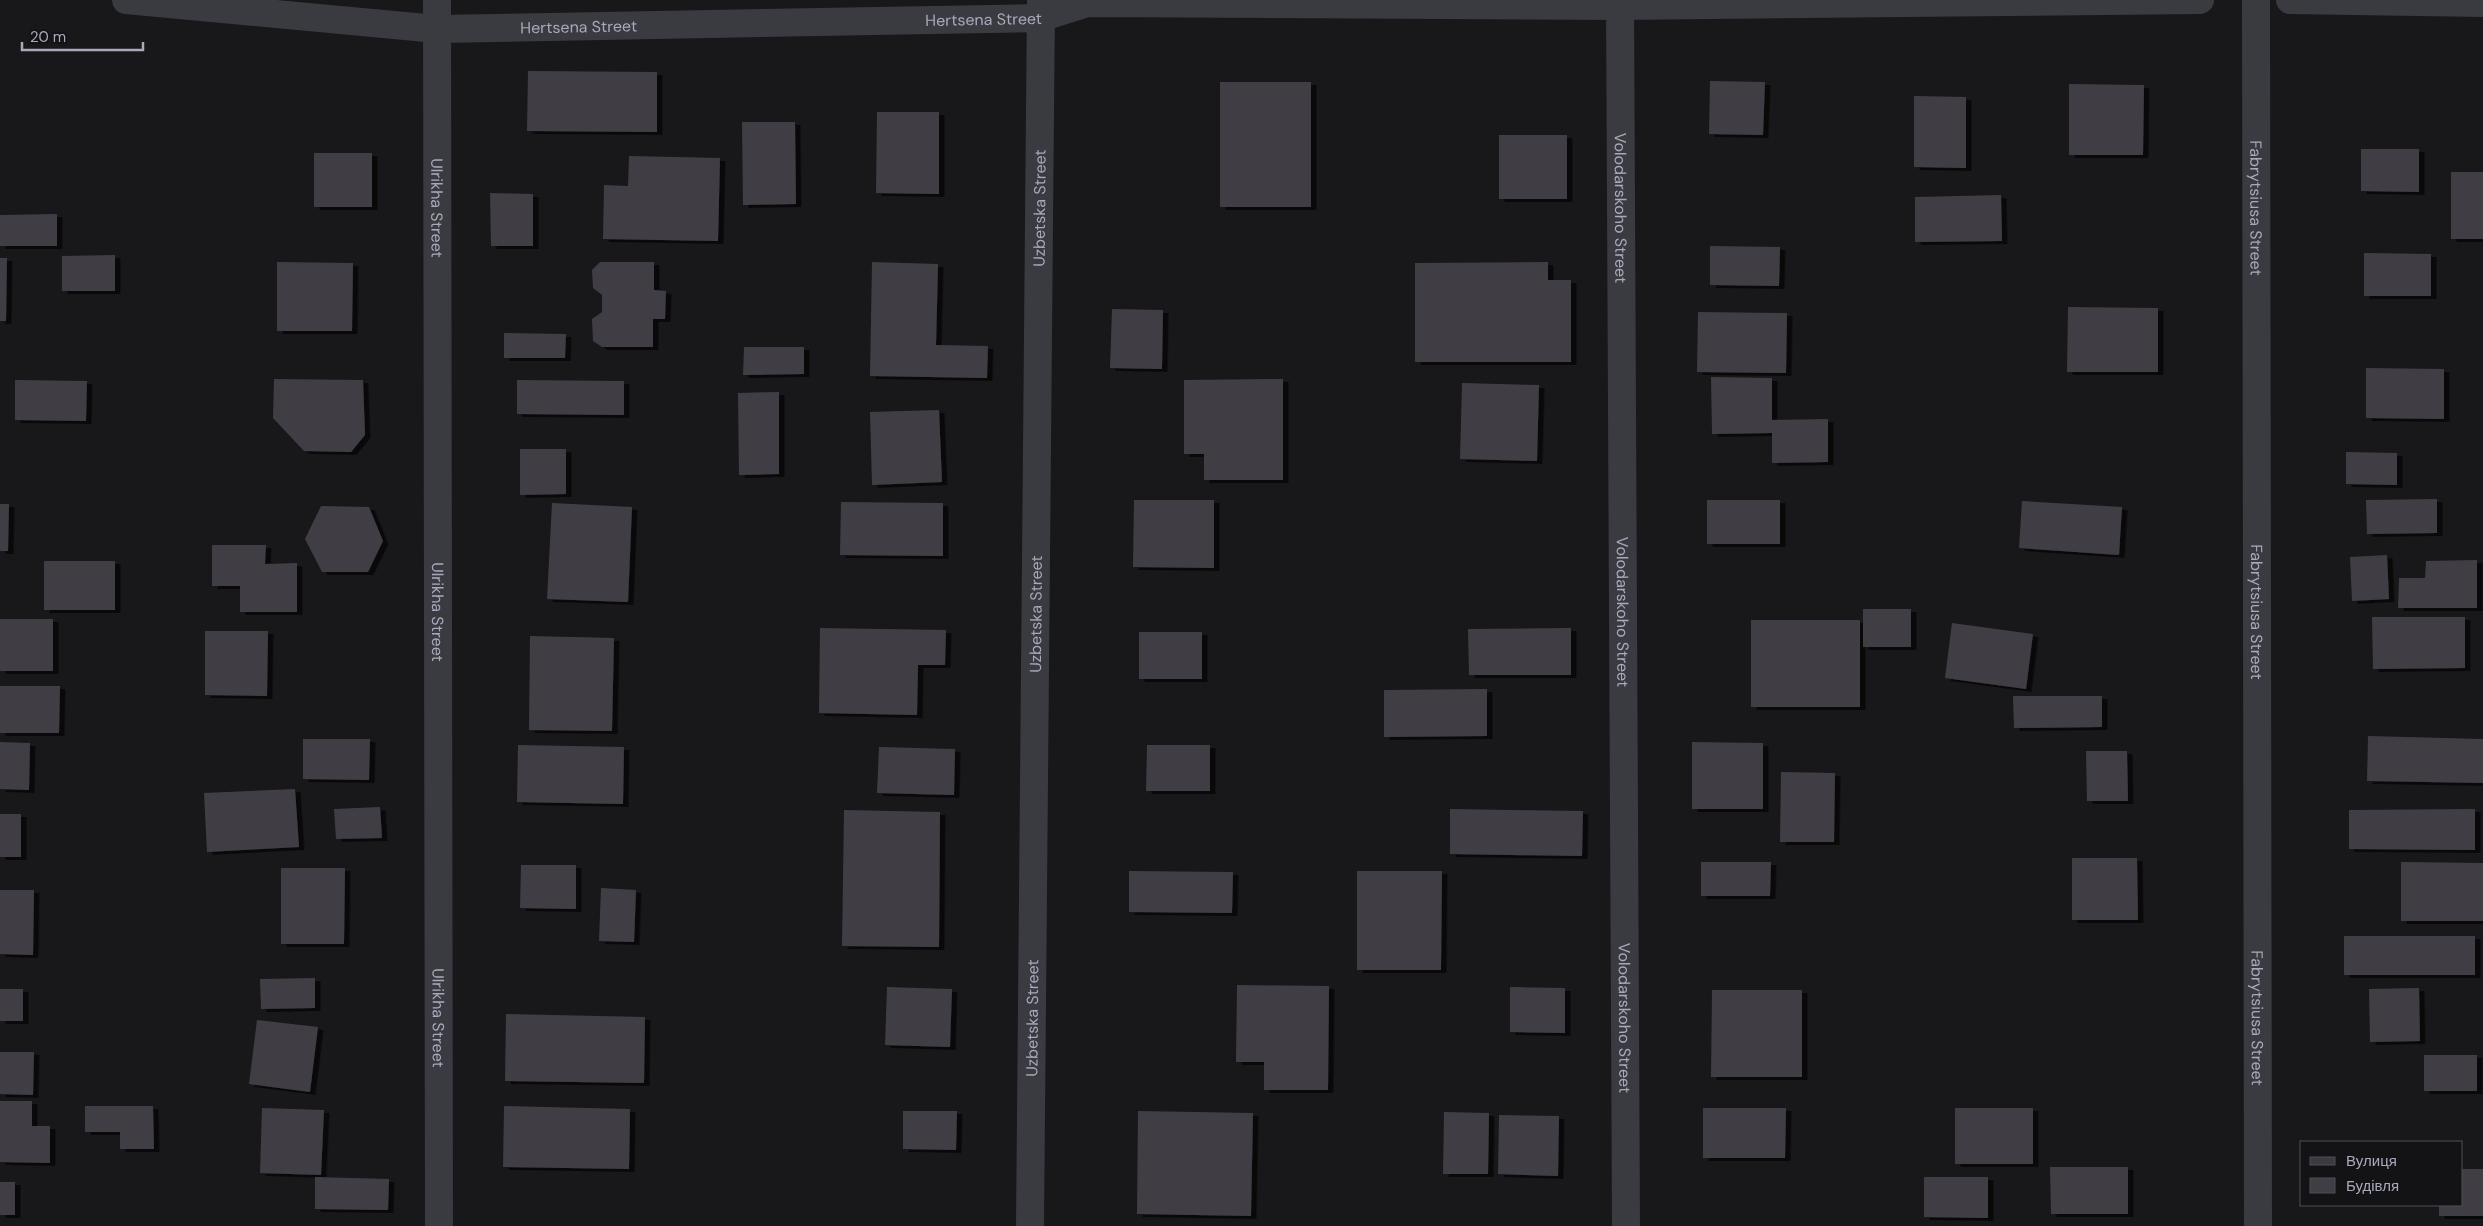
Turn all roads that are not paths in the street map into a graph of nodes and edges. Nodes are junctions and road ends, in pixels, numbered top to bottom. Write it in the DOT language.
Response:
graph roads {
  1 [pos="126,0"];
  2 [pos="437,0"];
  3 [pos="2200,0"];
  4 [pos="2256,0"];
  5 [pos="2290,0"];
  6 [pos="1620,3"];
  7 [pos="2483,3"];
  8 [pos="1041,9"];
  9 [pos="436,29"];
  10 [pos="439,1226"];
  11 [pos="1030,1226"];
  12 [pos="1626,1226"];
  13 [pos="2258,1226"];
  1 -- 9 [label="street, Hertsena Street"];
  2 -- 9 [label="street, Ulrikha Street"];
  3 -- 6 [label="street, Hertsena Street"];
  4 -- 13 [label="street, Fabrytsiusa Street"];
  5 -- 7 [label="street"];
  6 -- 8 [label="street, Hertsena Street"];
  6 -- 12 [label="street, Volodarskoho Street"];
  8 -- 9 [label="street, Hertsena Street"];
  8 -- 11 [label="street, Uzbetska Street"];
  9 -- 10 [label="street, Ulrikha Street"];
}
